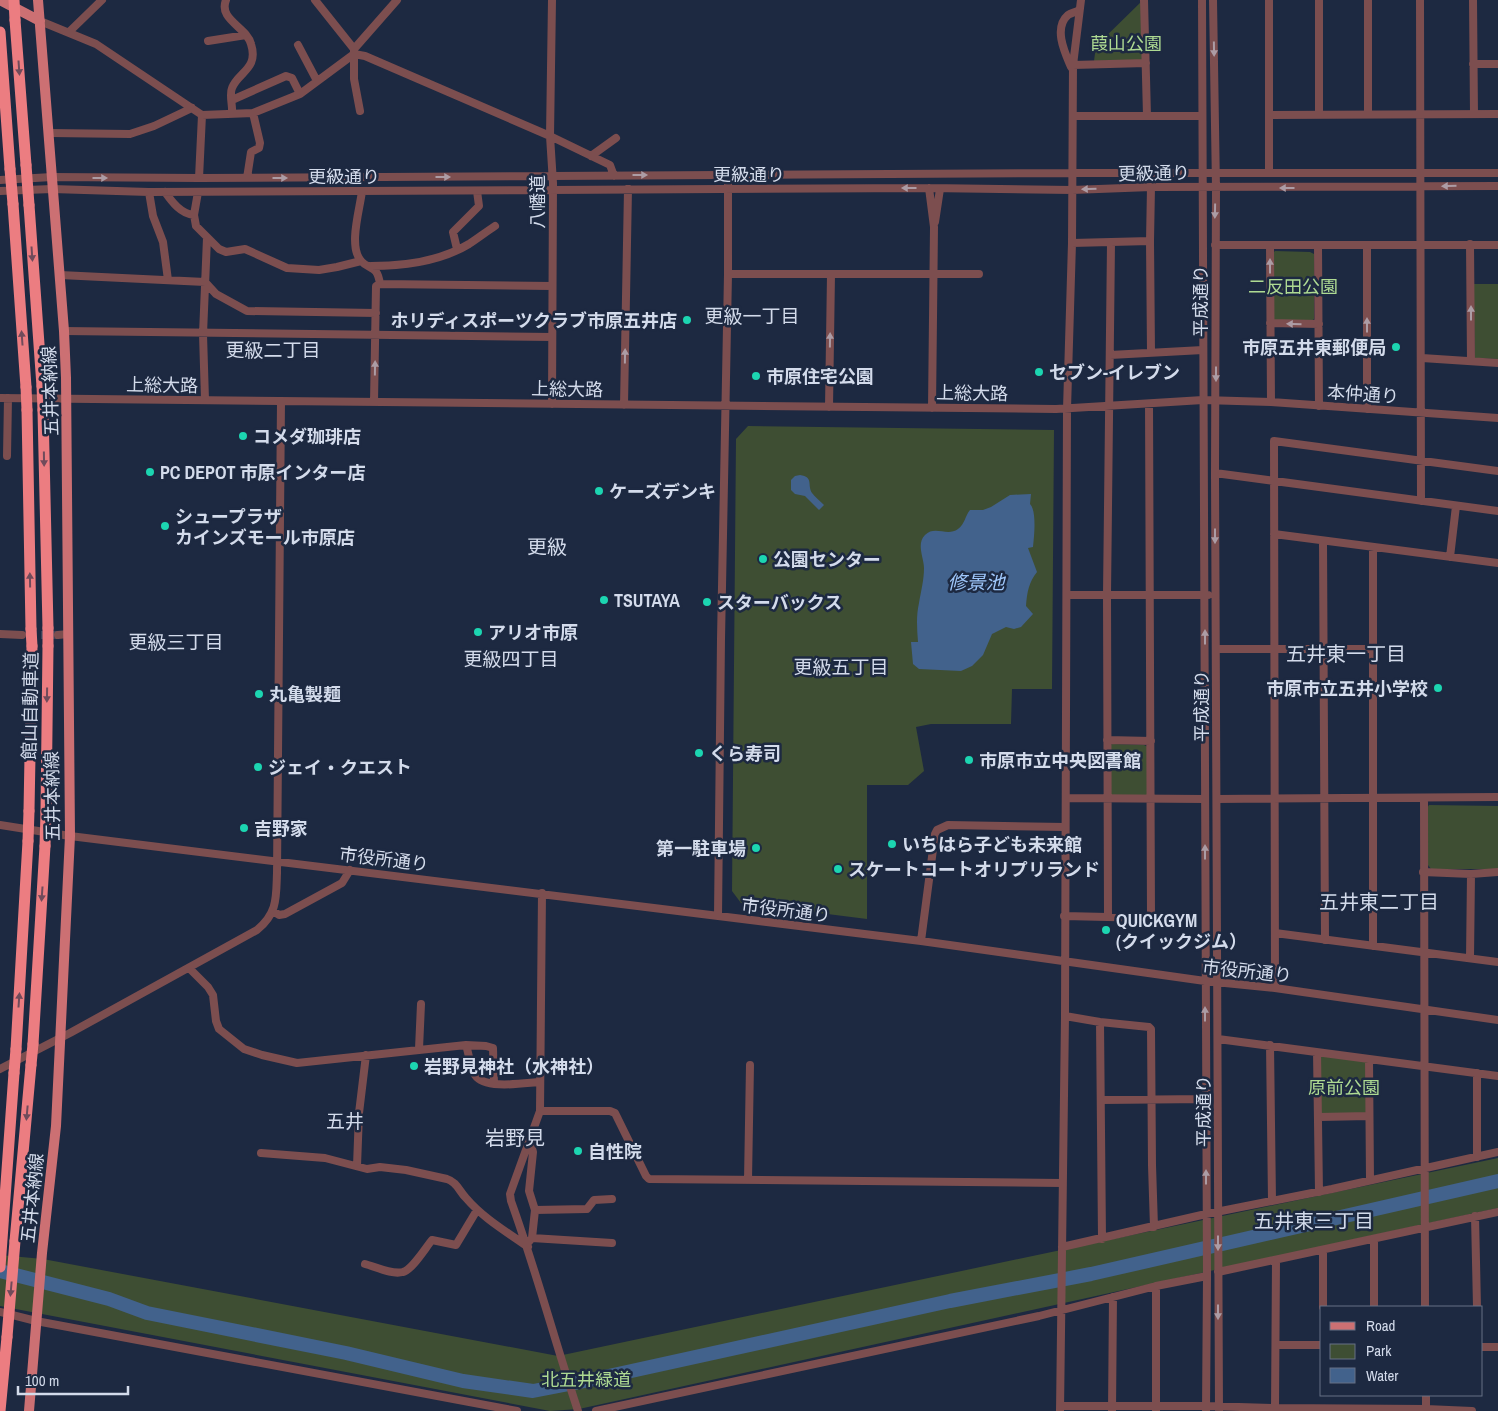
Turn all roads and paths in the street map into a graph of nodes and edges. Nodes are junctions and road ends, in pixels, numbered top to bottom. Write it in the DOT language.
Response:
graph roads {
  1 [pos="0,0"];
  2 [pos="14,0"];
  3 [pos="38,0"];
  4 [pos="102,0"];
  5 [pos="226,0"];
  6 [pos="397,0"];
  7 [pos="552,0"];
  8 [pos="1080,0"];
  9 [pos="1144,0"];
  10 [pos="1202,0"];
  11 [pos="1213,0"];
  12 [pos="1269,0"];
  13 [pos="1319,0"];
  14 [pos="1368,0"];
  15 [pos="1420,0"];
  16 [pos="1473,0"];
  17 [pos="318,1"];
  18 [pos="1079,10"];
  19 [pos="40,21"];
  20 [pos="0,32"];
  21 [pos="70,32"];
  22 [pos="246,35"];
  23 [pos="208,41"];
  24 [pos="1061,42"];
  25 [pos="1075,43"];
  26 [pos="298,45"];
  27 [pos="1064,51"];
  28 [pos="354,52"];
  29 [pos="1146,63"];
  30 [pos="1473,64"];
  31 [pos="1498,64"];
  32 [pos="1073,68"];
  33 [pos="317,81"];
  34 [pos="300,94"];
  35 [pos="232,100"];
  36 [pos="192,108"];
  37 [pos="360,111"];
  38 [pos="253,113"];
  39 [pos="232,114"];
  40 [pos="1319,114"];
  41 [pos="1368,114"];
  42 [pos="1420,114"];
  43 [pos="1474,114"];
  44 [pos="1498,114"];
  45 [pos="202,115"];
  46 [pos="1269,115"];
  47 [pos="1073,116"];
  48 [pos="1148,116"];
  49 [pos="1202,116"];
  50 [pos="50,133"];
  51 [pos="550,136"];
  52 [pos="616,138"];
  53 [pos="591,156"];
  54 [pos="1072,173"];
  55 [pos="1498,173"];
  56 [pos="1203,174"];
  57 [pos="1215,174"];
  58 [pos="1269,174"];
  59 [pos="1421,174"];
  60 [pos="728,175"];
  61 [pos="553,176"];
  62 [pos="614,176"];
  63 [pos="52,177"];
  64 [pos="198,178"];
  65 [pos="247,178"];
  66 [pos="0,180"];
  67 [pos="1498,186"];
  68 [pos="1151,187"];
  69 [pos="1421,187"];
  70 [pos="929,188"];
  71 [pos="940,188"];
  72 [pos="1203,188"];
  73 [pos="1216,188"];
  74 [pos="52,189"];
  75 [pos="628,189"];
  76 [pos="728,189"];
  77 [pos="0,190"];
  78 [pos="553,190"];
  79 [pos="1072,190"];
  80 [pos="362,191"];
  81 [pos="477,191"];
  82 [pos="150,192"];
  83 [pos="165,192"];
  84 [pos="198,192"];
  85 [pos="194,215"];
  86 [pos="495,226"];
  87 [pos="934,227"];
  88 [pos="207,238"];
  89 [pos="1150,242"];
  90 [pos="1072,243"];
  91 [pos="1111,243"];
  92 [pos="1421,244"];
  93 [pos="1470,244"];
  94 [pos="1215,245"];
  95 [pos="1367,245"];
  96 [pos="1498,245"];
  97 [pos="1270,246"];
  98 [pos="1318,246"];
  99 [pos="457,249"];
  100 [pos="361,261"];
  101 [pos="371,266"];
  102 [pos="728,274"];
  103 [pos="831,274"];
  104 [pos="934,274"];
  105 [pos="979,274"];
  106 [pos="60,275"];
  107 [pos="168,280"];
  108 [pos="205,282"];
  109 [pos="380,284"];
  110 [pos="552,286"];
  111 [pos="376,313"];
  112 [pos="1270,323"];
  113 [pos="1318,324"];
  114 [pos="64,331"];
  115 [pos="203,334"];
  116 [pos="375,335"];
  117 [pos="552,337"];
  118 [pos="1203,350"];
  119 [pos="1151,352"];
  120 [pos="1110,355"];
  121 [pos="1422,358"];
  122 [pos="1471,361"];
  123 [pos="1498,363"];
  124 [pos="4,398"];
  125 [pos="67,399"];
  126 [pos="205,400"];
  127 [pos="1203,400"];
  128 [pos="1216,400"];
  129 [pos="281,401"];
  130 [pos="374,402"];
  131 [pos="1271,402"];
  132 [pos="552,404"];
  133 [pos="1149,404"];
  134 [pos="624,405"];
  135 [pos="725,406"];
  136 [pos="1108,406"];
  137 [pos="1319,406"];
  138 [pos="829,407"];
  139 [pos="932,408"];
  140 [pos="1067,409"];
  141 [pos="1368,409"];
  142 [pos="1422,413"];
  143 [pos="1498,418"];
  144 [pos="7,456"];
  145 [pos="1422,461"];
  146 [pos="1498,471"];
  147 [pos="1215,473"];
  148 [pos="1273,482"];
  149 [pos="1421,501"];
  150 [pos="1456,506"];
  151 [pos="1498,511"];
  152 [pos="1274,534"];
  153 [pos="1322,540"];
  154 [pos="1373,548"];
  155 [pos="1450,556"];
  156 [pos="1498,563"];
  157 [pos="1067,595"];
  158 [pos="1107,595"];
  159 [pos="1150,595"];
  160 [pos="1205,595"];
  161 [pos="1216,595"];
  162 [pos="26,632"];
  163 [pos="58,632"];
  164 [pos="0,634"];
  165 [pos="1274,649"];
  166 [pos="1373,649"];
  167 [pos="1216,650"];
  168 [pos="1324,650"];
  169 [pos="1107,740"];
  170 [pos="1151,741"];
  171 [pos="1498,797"];
  172 [pos="1066,798"];
  173 [pos="1274,798"];
  174 [pos="1324,798"];
  175 [pos="1374,798"];
  176 [pos="1424,798"];
  177 [pos="1106,799"];
  178 [pos="1151,799"];
  179 [pos="1205,799"];
  180 [pos="1217,799"];
  181 [pos="0,825"];
  182 [pos="1065,827"];
  183 [pos="70,836"];
  184 [pos="276,860"];
  185 [pos="350,870"];
  186 [pos="1423,872"];
  187 [pos="1498,872"];
  188 [pos="1470,874"];
  189 [pos="542,893"];
  190 [pos="273,911"];
  191 [pos="718,916"];
  192 [pos="1064,916"];
  193 [pos="1108,917"];
  194 [pos="1275,933"];
  195 [pos="1325,940"];
  196 [pos="921,941"];
  197 [pos="1373,946"];
  198 [pos="1424,953"];
  199 [pos="1470,958"];
  200 [pos="1064,962"];
  201 [pos="1498,962"];
  202 [pos="189,968"];
  203 [pos="1205,981"];
  204 [pos="1218,982"];
  205 [pos="1275,988"];
  206 [pos="421,1004"];
  207 [pos="1424,1009"];
  208 [pos="1065,1016"];
  209 [pos="1498,1020"];
  210 [pos="1100,1022"];
  211 [pos="60,1039"];
  212 [pos="1218,1039"];
  213 [pos="466,1045"];
  214 [pos="1270,1045"];
  215 [pos="419,1049"];
  216 [pos="1317,1052"];
  217 [pos="366,1055"];
  218 [pos="1369,1059"];
  219 [pos="750,1065"];
  220 [pos="1424,1066"];
  221 [pos="0,1069"];
  222 [pos="1477,1073"];
  223 [pos="1498,1076"];
  224 [pos="540,1082"];
  225 [pos="494,1084"];
  226 [pos="1152,1099"];
  227 [pos="1206,1099"];
  228 [pos="1101,1100"];
  229 [pos="540,1110"];
  230 [pos="1369,1116"];
  231 [pos="1319,1117"];
  232 [pos="530,1141"];
  233 [pos="1498,1152"];
  234 [pos="261,1153"];
  235 [pos="1478,1157"];
  236 [pos="357,1166"];
  237 [pos="1425,1171"];
  238 [pos="748,1180"];
  239 [pos="1370,1180"];
  240 [pos="1062,1183"];
  241 [pos="1319,1192"];
  242 [pos="612,1199"];
  243 [pos="1272,1200"];
  244 [pos="477,1210"];
  245 [pos="536,1210"];
  246 [pos="1218,1212"];
  247 [pos="1498,1212"];
  248 [pos="1206,1214"];
  249 [pos="1475,1216"];
  250 [pos="1424,1224"];
  251 [pos="1154,1227"];
  252 [pos="1102,1238"];
  253 [pos="1374,1239"];
  254 [pos="529,1243"];
  255 [pos="612,1243"];
  256 [pos="1062,1247"];
  257 [pos="1323,1250"];
  258 [pos="1276,1260"];
  259 [pos="365,1264"];
  260 [pos="0,1267"];
  261 [pos="1218,1272"];
  262 [pos="1207,1276"];
  263 [pos="1156,1286"];
  264 [pos="1113,1297"];
  265 [pos="1062,1306"];
  266 [pos="1323,1306"];
  267 [pos="1374,1306"];
  268 [pos="1425,1306"];
  269 [pos="1477,1306"];
  270 [pos="0,1312"];
  271 [pos="36,1321"];
  272 [pos="1276,1345"];
  273 [pos="1320,1345"];
  274 [pos="1483,1347"];
  275 [pos="1498,1347"];
  276 [pos="1426,1396"];
  277 [pos="1206,1408"];
  278 [pos="1060,1409"];
  279 [pos="1112,1409"];
  280 [pos="1156,1409"];
  281 [pos="1219,1409"];
  282 [pos="1426,1409"];
  283 [pos="1275,1410"];
  284 [pos="0,1411"];
  285 [pos="29,1411"];
  286 [pos="517,1411"];
  287 [pos="578,1411"];
  288 [pos="596,1411"];
  289 [pos="1472,1411"];
  1 -- 19 [label="main road"];
  2 -- 163 [label="highway, 館山自動車道, one-way, bridge"];
  3 -- 19 [label="main road, 五井本納線"];
  4 -- 21 [label="street"];
  5 -- 22 [label="street"];
  6 -- 28 [label="street"];
  7 -- 51 [label="street, 八幡道"];
  8 -- 18 [label="street"];
  9 -- 29 [label="street"];
  10 -- 49 [label="street, 平成通り"];
  11 -- 57 [label="street, 平成通り, one-way"];
  12 -- 46 [label="street"];
  13 -- 40 [label="street"];
  14 -- 41 [label="street"];
  15 -- 42 [label="street"];
  16 -- 30 [label="street"];
  17 -- 28 [label="street"];
  18 -- 24 [label="street"];
  18 -- 25 [label="street"];
  19 -- 21 [label="street"];
  19 -- 50 [label="main road, 五井本納線"];
  162 -- 20 [label="highway, 館山自動車道, one-way, bridge"];
  21 -- 36 [label="street"];
  22 -- 23 [label="street"];
  22 -- 35 [label="street"];
  24 -- 25 [label="street"];
  24 -- 27 [label="street"];
  25 -- 27 [label="street"];
  25 -- 32 [label="street"];
  26 -- 33 [label="street"];
  27 -- 32 [label="street"];
  28 -- 33 [label="street"];
  28 -- 37 [label="street"];
  28 -- 51 [label="street"];
  29 -- 32 [label="street"];
  29 -- 48 [label="street"];
  30 -- 31 [label="street"];
  30 -- 43 [label="street"];
  32 -- 47 [label="street"];
  33 -- 34 [label="street"];
  34 -- 35 [label="street"];
  34 -- 38 [label="street"];
  35 -- 39 [label="street"];
  36 -- 45 [label="street"];
  36 -- 50 [label="street"];
  38 -- 39 [label="street"];
  38 -- 65 [label="street"];
  39 -- 45 [label="street"];
  40 -- 41 [label="street"];
  40 -- 46 [label="street"];
  41 -- 42 [label="street"];
  42 -- 43 [label="street"];
  42 -- 59 [label="street"];
  43 -- 44 [label="street"];
  45 -- 64 [label="street"];
  46 -- 58 [label="street"];
  47 -- 48 [label="street"];
  47 -- 54 [label="street"];
  48 -- 49 [label="street"];
  49 -- 56 [label="street, 平成通り"];
  50 -- 63 [label="main road, 五井本納線"];
  51 -- 53 [label="street"];
  51 -- 61 [label="street, 八幡道"];
  52 -- 53 [label="street"];
  53 -- 62 [label="street"];
  54 -- 56 [label="street, 更級通り"];
  54 -- 60 [label="street, 更級通り"];
  54 -- 79 [label="street"];
  55 -- 59 [label="street, 更級通り"];
  56 -- 57 [label="street, 更級通り"];
  56 -- 72 [label="street, 平成通り"];
  57 -- 58 [label="street, 更級通り"];
  57 -- 73 [label="street, 平成通り"];
  58 -- 59 [label="street, 更級通り"];
  59 -- 69 [label="street"];
  62 -- 60 [label="street, 更級通り, one-way"];
  60 -- 76 [label="street"];
  61 -- 62 [label="street, 更級通り"];
  65 -- 61 [label="street, 更級通り, one-way"];
  61 -- 78 [label="street, 八幡道"];
  63 -- 64 [label="street, 更級通り, one-way"];
  63 -- 66 [label="street, 更級通り"];
  63 -- 74 [label="main road, 五井本納線"];
  64 -- 65 [label="street, 更級通り"];
  67 -- 69 [label="street, 更級通り, one-way"];
  68 -- 72 [label="street, 更級通り"];
  68 -- 79 [label="street, 更級通り, one-way"];
  68 -- 89 [label="street"];
  69 -- 73 [label="street, 更級通り, one-way"];
  69 -- 92 [label="street"];
  70 -- 71 [label="street, 更級通り"];
  70 -- 76 [label="street, 更級通り, one-way"];
  70 -- 87 [label="street"];
  71 -- 79 [label="street, 更級通り"];
  71 -- 87 [label="street"];
  72 -- 73 [label="street, 更級通り"];
  72 -- 118 [label="street, 平成通り"];
  73 -- 94 [label="street, 平成通り, one-way"];
  74 -- 77 [label="street, 更級通り"];
  74 -- 82 [label="street, 更級通り"];
  74 -- 106 [label="main road, 五井本納線"];
  75 -- 76 [label="street, 更級通り"];
  75 -- 78 [label="street, 更級通り"];
  134 -- 75 [label="street, one-way"];
  76 -- 102 [label="street"];
  78 -- 81 [label="street, 更級通り"];
  78 -- 110 [label="street, 八幡道"];
  79 -- 90 [label="street"];
  80 -- 81 [label="street, 更級通り"];
  80 -- 84 [label="street, 更級通り"];
  80 -- 100 [label="street"];
  81 -- 99 [label="street"];
  82 -- 83 [label="street, 更級通り"];
  82 -- 107 [label="street"];
  83 -- 84 [label="street, 更級通り"];
  83 -- 85 [label="street"];
  84 -- 85 [label="street"];
  85 -- 88 [label="street"];
  86 -- 99 [label="street"];
  87 -- 104 [label="street"];
  88 -- 100 [label="street"];
  88 -- 108 [label="street"];
  89 -- 91 [label="street"];
  89 -- 119 [label="street"];
  90 -- 91 [label="street"];
  90 -- 140 [label="street"];
  91 -- 120 [label="street"];
  92 -- 93 [label="street"];
  92 -- 95 [label="street"];
  92 -- 121 [label="street"];
  93 -- 96 [label="street"];
  122 -- 93 [label="street, one-way"];
  94 -- 97 [label="street"];
  94 -- 128 [label="street, 平成通り, one-way"];
  95 -- 98 [label="street"];
  141 -- 95 [label="street, one-way"];
  97 -- 98 [label="street"];
  112 -- 97 [label="street, one-way"];
  98 -- 113 [label="street"];
  99 -- 101 [label="street"];
  100 -- 101 [label="street"];
  101 -- 109 [label="street"];
  102 -- 103 [label="street"];
  102 -- 135 [label="street"];
  103 -- 104 [label="street"];
  138 -- 103 [label="street, one-way"];
  104 -- 105 [label="street"];
  104 -- 139 [label="street"];
  106 -- 107 [label="street"];
  106 -- 114 [label="main road, 五井本納線"];
  107 -- 108 [label="street"];
  108 -- 111 [label="street"];
  108 -- 115 [label="street"];
  109 -- 110 [label="street"];
  109 -- 111 [label="street"];
  110 -- 117 [label="street, 八幡道"];
  111 -- 116 [label="street"];
  113 -- 112 [label="street, one-way"];
  112 -- 131 [label="street"];
  113 -- 137 [label="street"];
  114 -- 115 [label="street"];
  114 -- 125 [label="main road, 五井本納線"];
  115 -- 116 [label="street"];
  115 -- 126 [label="street"];
  116 -- 117 [label="street"];
  130 -- 116 [label="street, one-way"];
  117 -- 132 [label="street, 八幡道"];
  118 -- 119 [label="street"];
  118 -- 127 [label="street, 平成通り"];
  119 -- 120 [label="street"];
  120 -- 136 [label="street"];
  121 -- 122 [label="street"];
  121 -- 142 [label="street"];
  122 -- 123 [label="street"];
  124 -- 125 [label="street, 上総大路"];
  124 -- 144 [label="street"];
  125 -- 126 [label="street, 上総大路"];
  125 -- 163 [label="main road, 五井本納線"];
  126 -- 129 [label="street, 上総大路"];
  127 -- 128 [label="street, 本仲通り"];
  127 -- 133 [label="street, 本仲通り"];
  127 -- 160 [label="street, 平成通り"];
  128 -- 131 [label="street, 本仲通り"];
  128 -- 147 [label="street, 平成通り"];
  129 -- 130 [label="street, 上総大路"];
  129 -- 184 [label="street"];
  130 -- 132 [label="street, 上総大路"];
  131 -- 137 [label="street, 本仲通り"];
  132 -- 134 [label="street, 上総大路"];
  133 -- 136 [label="street, 上総大路"];
  133 -- 159 [label="street"];
  134 -- 135 [label="street, 上総大路"];
  135 -- 138 [label="street, 上総大路"];
  135 -- 191 [label="street"];
  136 -- 140 [label="street, 上総大路"];
  136 -- 158 [label="street"];
  137 -- 141 [label="street, 本仲通り"];
  138 -- 139 [label="street, 上総大路"];
  139 -- 140 [label="street, 上総大路"];
  140 -- 157 [label="street"];
  141 -- 142 [label="street, 本仲通り"];
  142 -- 143 [label="street, 本仲通り"];
  142 -- 145 [label="street"];
  145 -- 146 [label="street"];
  145 -- 148 [label="street"];
  145 -- 149 [label="street"];
  147 -- 148 [label="street"];
  147 -- 161 [label="street, 平成通り, one-way"];
  148 -- 149 [label="street"];
  148 -- 152 [label="street"];
  149 -- 150 [label="street"];
  150 -- 151 [label="street"];
  150 -- 155 [label="street"];
  152 -- 153 [label="street"];
  152 -- 165 [label="street"];
  153 -- 154 [label="street"];
  153 -- 168 [label="street"];
  154 -- 155 [label="street"];
  154 -- 166 [label="street"];
  155 -- 156 [label="street"];
  157 -- 158 [label="street"];
  157 -- 172 [label="street"];
  158 -- 159 [label="street"];
  158 -- 169 [label="street"];
  159 -- 160 [label="street"];
  159 -- 170 [label="street"];
  160 -- 161 [label="street"];
  179 -- 160 [label="street, 平成通り, one-way"];
  161 -- 167 [label="street, 平成通り"];
  162 -- 164 [label="street"];
  260 -- 162 [label="highway, 館山自動車道, one-way, bridge"];
  163 -- 183 [label="main road, 五井本納線"];
  163 -- 284 [label="highway, 館山自動車道, one-way, bridge"];
  165 -- 167 [label="street"];
  165 -- 168 [label="street"];
  165 -- 173 [label="street"];
  166 -- 168 [label="street"];
  166 -- 175 [label="street"];
  167 -- 180 [label="street, 平成通り"];
  168 -- 174 [label="street"];
  169 -- 170 [label="street"];
  169 -- 177 [label="street"];
  170 -- 178 [label="street"];
  171 -- 176 [label="street"];
  172 -- 177 [label="street"];
  172 -- 182 [label="street"];
  173 -- 174 [label="street"];
  173 -- 180 [label="street"];
  173 -- 194 [label="street"];
  174 -- 175 [label="street"];
  174 -- 195 [label="street"];
  175 -- 176 [label="street"];
  175 -- 197 [label="street"];
  176 -- 186 [label="street"];
  177 -- 178 [label="street"];
  177 -- 193 [label="street"];
  178 -- 179 [label="street"];
  178 -- 193 [label="street"];
  203 -- 179 [label="street, 平成通り, one-way"];
  180 -- 204 [label="street, 平成通り"];
  181 -- 183 [label="street, 市役所通り"];
  182 -- 192 [label="street"];
  182 -- 196 [label="street"];
  183 -- 184 [label="street, 市役所通り"];
  183 -- 211 [label="main road, 五井本納線"];
  184 -- 185 [label="street, 市役所通り"];
  184 -- 190 [label="street"];
  185 -- 189 [label="street, 市役所通り"];
  185 -- 190 [label="street"];
  186 -- 188 [label="street"];
  186 -- 198 [label="street"];
  187 -- 188 [label="street"];
  188 -- 199 [label="street"];
  189 -- 191 [label="street, 市役所通り"];
  189 -- 224 [label="street"];
  190 -- 202 [label="street"];
  191 -- 196 [label="street, 市役所通り"];
  192 -- 193 [label="street"];
  192 -- 200 [label="street"];
  194 -- 195 [label="street"];
  194 -- 205 [label="street"];
  195 -- 197 [label="street"];
  196 -- 200 [label="street, 市役所通り"];
  197 -- 198 [label="street"];
  198 -- 199 [label="street"];
  198 -- 207 [label="street"];
  199 -- 201 [label="street"];
  200 -- 203 [label="street, 市役所通り"];
  200 -- 208 [label="street"];
  202 -- 211 [label="street"];
  202 -- 217 [label="street"];
  203 -- 204 [label="street, 市役所通り"];
  227 -- 203 [label="street, 平成通り, one-way"];
  204 -- 205 [label="street, 市役所通り"];
  204 -- 212 [label="street, 平成通り"];
  205 -- 207 [label="street, 市役所通り"];
  206 -- 215 [label="street"];
  207 -- 209 [label="street, 市役所通り"];
  207 -- 220 [label="street"];
  208 -- 210 [label="street"];
  208 -- 240 [label="street"];
  210 -- 226 [label="street"];
  210 -- 228 [label="street"];
  211 -- 221 [label="street"];
  211 -- 271 [label="main road, 五井本納線"];
  212 -- 214 [label="street"];
  212 -- 246 [label="street, 平成通り"];
  213 -- 215 [label="street"];
  213 -- 225 [label="street"];
  213 -- 225 [label="street"];
  214 -- 216 [label="street"];
  214 -- 243 [label="street"];
  215 -- 217 [label="street"];
  216 -- 218 [label="street"];
  216 -- 231 [label="street"];
  217 -- 236 [label="street"];
  218 -- 220 [label="street"];
  218 -- 230 [label="street"];
  219 -- 238 [label="street"];
  220 -- 222 [label="street"];
  220 -- 237 [label="street"];
  222 -- 223 [label="street"];
  222 -- 235 [label="street"];
  224 -- 225 [label="street"];
  224 -- 229 [label="street"];
  226 -- 227 [label="street"];
  226 -- 228 [label="street"];
  226 -- 251 [label="street"];
  248 -- 227 [label="street, 平成通り, one-way"];
  228 -- 252 [label="street"];
  229 -- 232 [label="street"];
  229 -- 238 [label="street"];
  230 -- 231 [label="street"];
  230 -- 239 [label="street"];
  231 -- 241 [label="street"];
  232 -- 245 [label="street"];
  232 -- 254 [label="street"];
  233 -- 235 [label="street"];
  234 -- 236 [label="street"];
  235 -- 237 [label="street"];
  236 -- 244 [label="street"];
  237 -- 239 [label="street"];
  237 -- 250 [label="street"];
  238 -- 240 [label="street"];
  239 -- 241 [label="street"];
  240 -- 256 [label="street"];
  241 -- 243 [label="street"];
  242 -- 245 [label="street"];
  243 -- 246 [label="street"];
  244 -- 254 [label="street"];
  244 -- 259 [label="street"];
  245 -- 254 [label="street"];
  246 -- 248 [label="street"];
  246 -- 261 [label="street, 平成通り, one-way"];
  247 -- 249 [label="street"];
  248 -- 251 [label="street"];
  248 -- 262 [label="street, 平成通り"];
  249 -- 250 [label="street"];
  249 -- 269 [label="street"];
  250 -- 253 [label="street"];
  250 -- 268 [label="street"];
  251 -- 252 [label="street"];
  252 -- 256 [label="street"];
  253 -- 257 [label="street"];
  253 -- 267 [label="street"];
  254 -- 255 [label="street"];
  254 -- 287 [label="street"];
  256 -- 265 [label="street"];
  257 -- 258 [label="street"];
  257 -- 266 [label="street"];
  258 -- 261 [label="street"];
  258 -- 272 [label="street"];
  261 -- 281 [label="street, 平成通り, one-way"];
  262 -- 263 [label="street"];
  262 -- 277 [label="street, 平成通り"];
  263 -- 264 [label="street"];
  263 -- 280 [label="street"];
  264 -- 265 [label="street"];
  264 -- 279 [label="street"];
  265 -- 278 [label="street"];
  265 -- 288 [label="street"];
  270 -- 271 [label="street"];
  271 -- 285 [label="main road, 五井本納線"];
  271 -- 286 [label="street"];
  272 -- 273 [label="street"];
  272 -- 283 [label="street"];
  274 -- 275 [label="street"];
  276 -- 282 [label="street"];
  277 -- 280 [label="street"];
  277 -- 281 [label="street"];
  278 -- 279 [label="street"];
  279 -- 280 [label="street"];
  281 -- 283 [label="street"];
  282 -- 283 [label="street"];
  282 -- 289 [label="street"];
}
